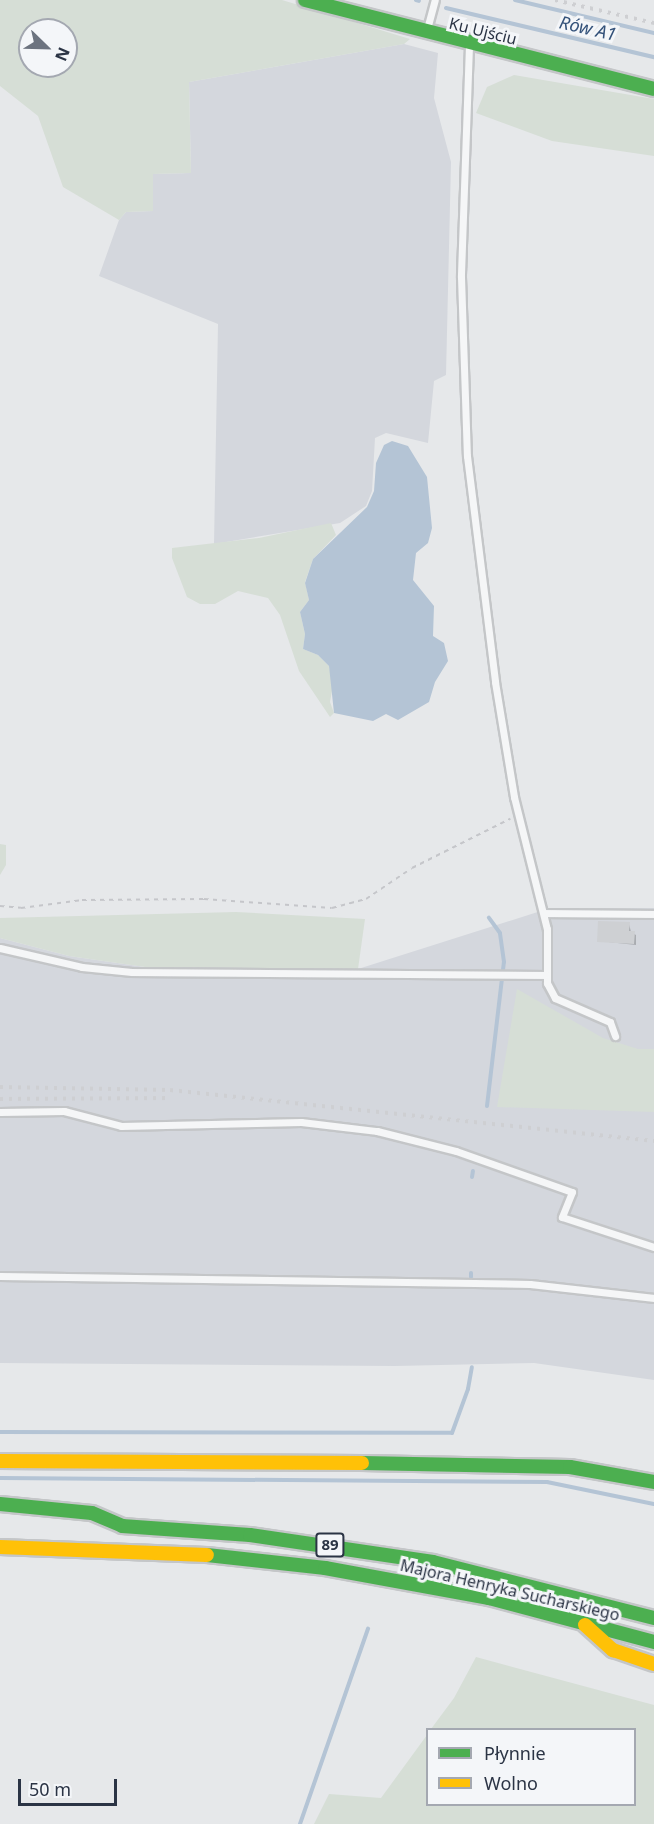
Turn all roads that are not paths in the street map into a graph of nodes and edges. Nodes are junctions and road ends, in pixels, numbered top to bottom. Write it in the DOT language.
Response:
graph roads {
  1 [pos="305,0"];
  2 [pos="435,0"];
  3 [pos="426,34"];
  4 [pos="468,45"];
  5 [pos="654,89"];
  6 [pos="544,913"];
  7 [pos="654,914"];
  8 [pos="0,948"];
  9 [pos="545,975"];
  10 [pos="615,1036"];
  11 [pos="0,1112"];
  12 [pos="654,1247"];
  13 [pos="0,1276"];
  14 [pos="654,1298"];
  15 [pos="0,1461"];
  16 [pos="654,1482"];
  17 [pos="0,1504"];
  18 [pos="0,1547"];
  19 [pos="634,1595"];
  20 [pos="600,1602"];
  21 [pos="654,1618"];
  22 [pos="580,1621"];
  23 [pos="654,1642"];
  24 [pos="654,1664"];
  1 -- 3 [label="main road, Ku Ujściu"];
  2 -- 3 [label="lane"];
  3 -- 4 [label="main road, Ku Ujściu"];
  4 -- 5 [label="main road, Ku Ujściu"];
  4 -- 6 [label="lane"];
  6 -- 7 [label="lane"];
  6 -- 9 [label="lane"];
  8 -- 9 [label="lane"];
  9 -- 10 [label="lane"];
  11 -- 12 [label="lane"];
  13 -- 14 [label="lane"];
  15 -- 16 [label="main road"];
  17 -- 20 [label="main road, Majora Henryka Sucharskiego / 89"];
  18 -- 22 [label="main road, Majora Henryka Sucharskiego / 89"];
  19 -- 20 [label="main road, 89"];
  20 -- 21 [label="main road, Majora Henryka Sucharskiego"];
  22 -- 23 [label="main road, Majora Henryka Sucharskiego"];
  22 -- 24 [label="main road, 89"];
}
